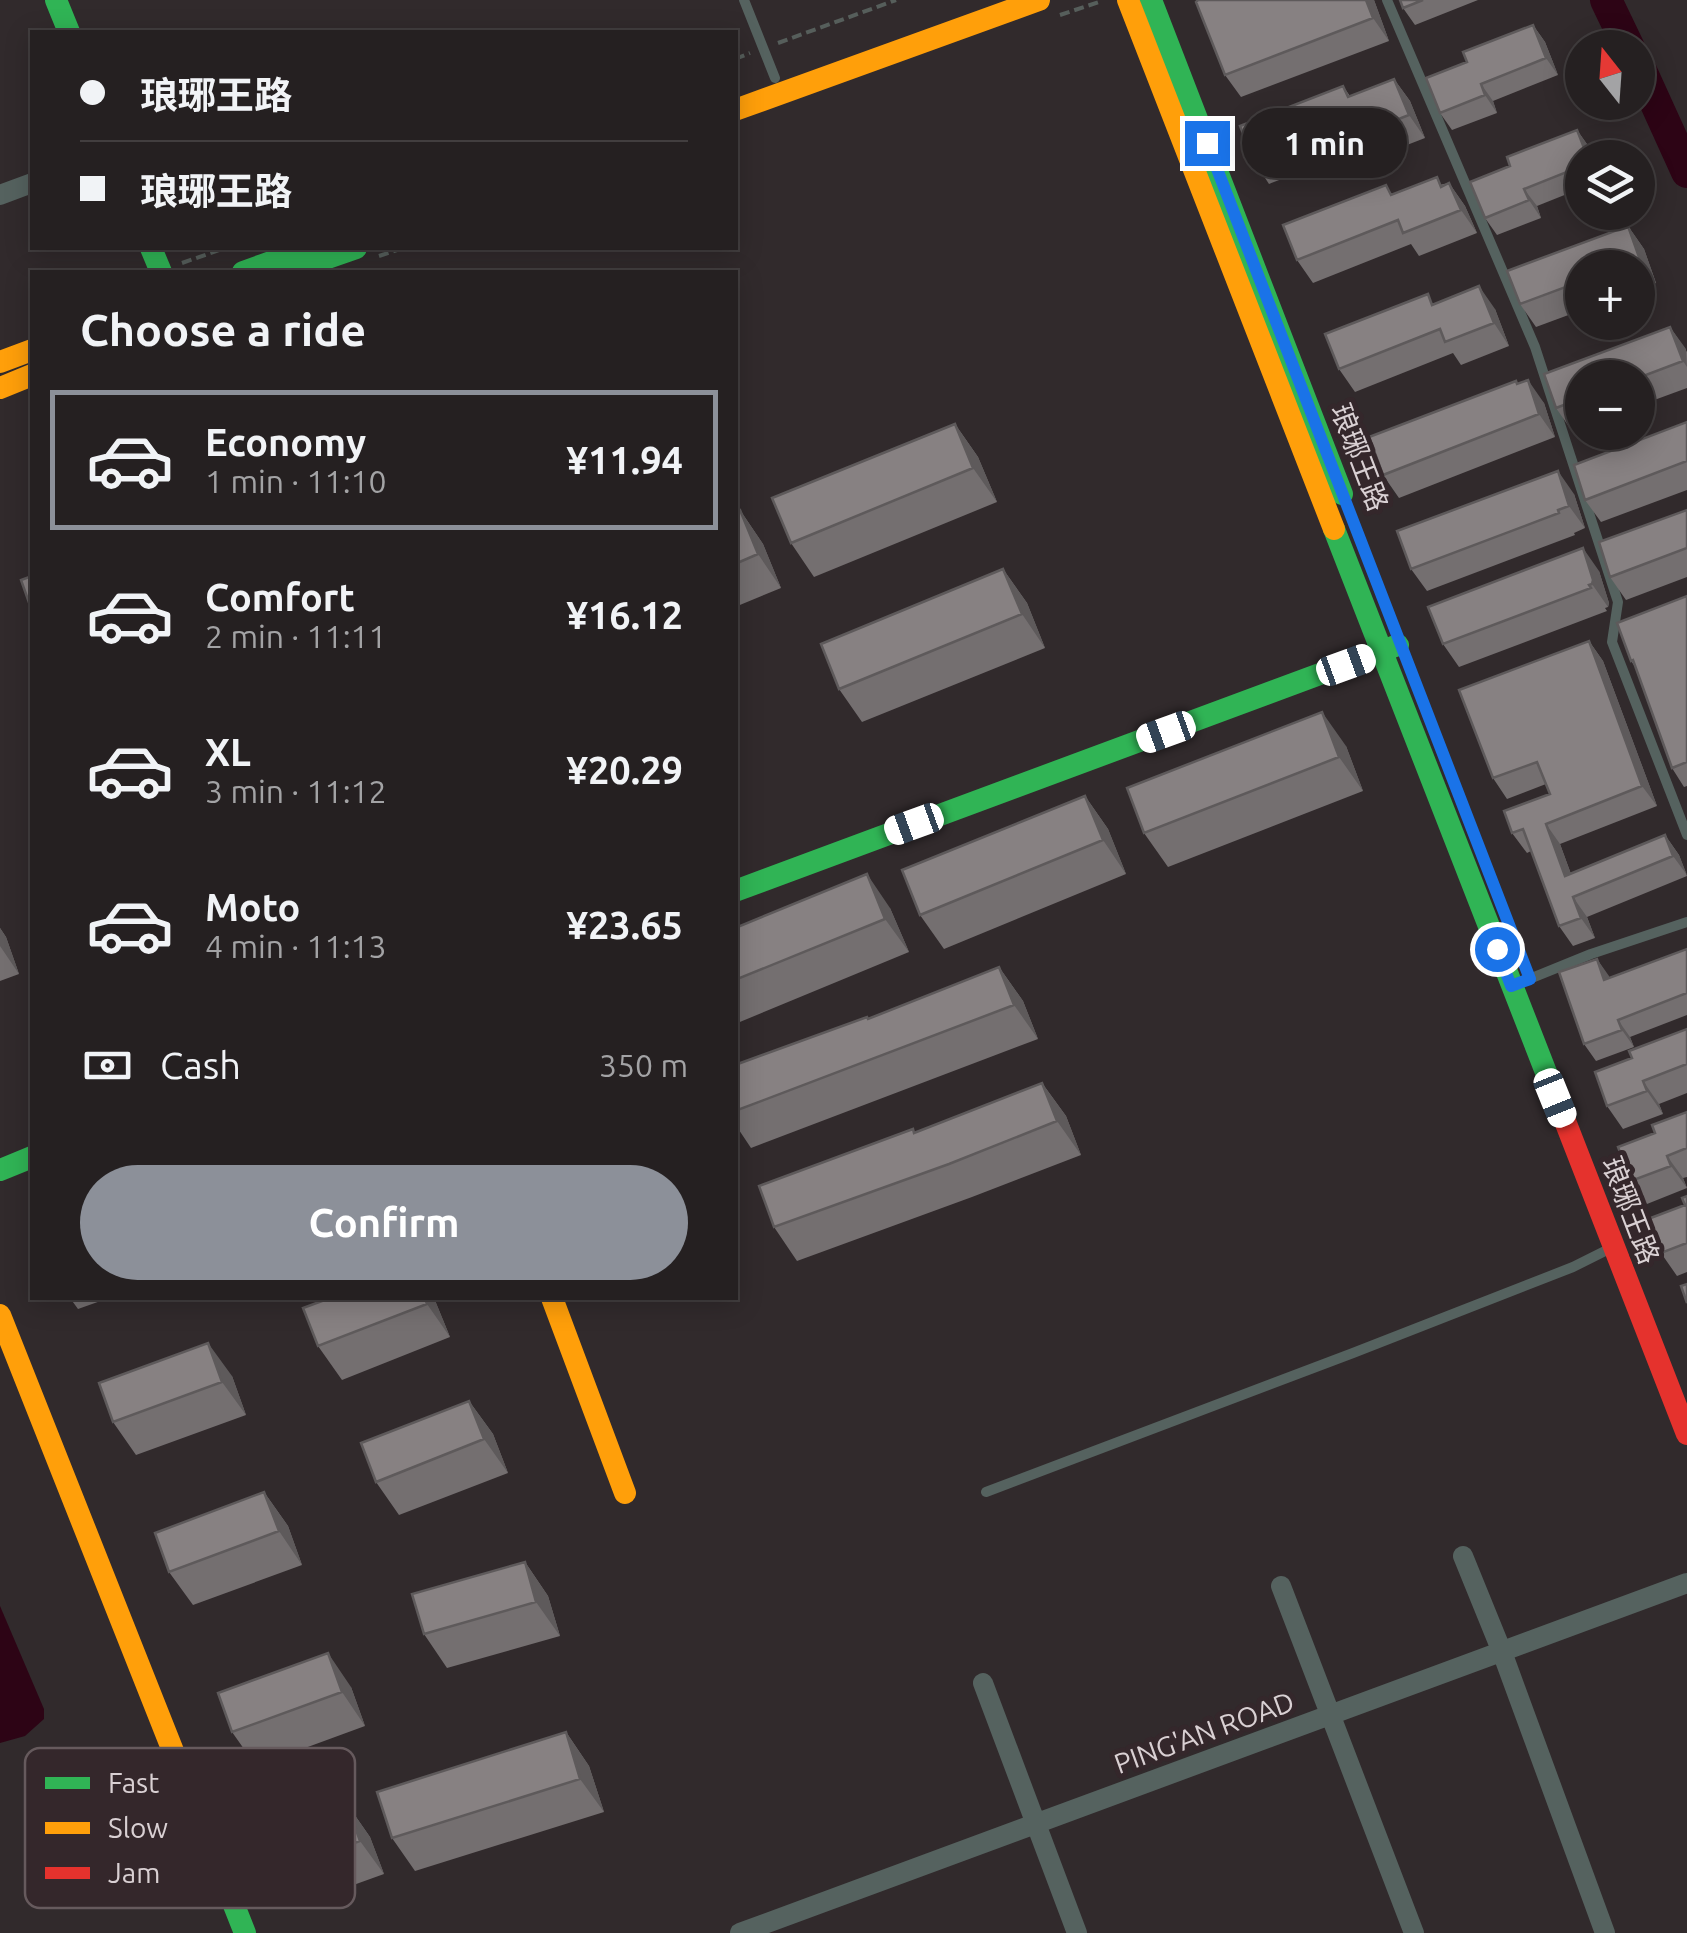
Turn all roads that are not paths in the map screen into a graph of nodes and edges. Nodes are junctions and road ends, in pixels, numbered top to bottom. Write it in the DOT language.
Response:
graph roads {
  1 [pos="56,0"];
  2 [pos="744,0"];
  3 [pos="986,0"];
  4 [pos="1039,0"];
  5 [pos="1128,0"];
  6 [pos="1152,0"];
  7 [pos="1388,0"];
  8 [pos="67,30"];
  9 [pos="775,78"];
  10 [pos="738,91"];
  11 [pos="738,109"];
  12 [pos="30,184"];
  13 [pos="0,195"];
  14 [pos="305,250"];
  15 [pos="350,250"];
  16 [pos="249,270"];
  17 [pos="293,270"];
  18 [pos="30,351"];
  19 [pos="0,362"];
  20 [pos="30,376"];
  21 [pos="0,388"];
  22 [pos="1391,648"];
  23 [pos="1687,835"];
  24 [pos="738,890"];
  25 [pos="1687,922"];
  26 [pos="1520,983"];
  27 [pos="30,1158"];
  28 [pos="0,1170"];
  29 [pos="1613,1247"];
  30 [pos="553,1300"];
  31 [pos="0,1314"];
  32 [pos="1687,1382"];
  33 [pos="1687,1434"];
  34 [pos="986,1492"];
  35 [pos="624,1493"];
  36 [pos="1462,1556"];
  37 [pos="1687,1583"];
  38 [pos="1281,1586"];
  39 [pos="1502,1652"];
  40 [pos="983,1683"];
  41 [pos="1330,1715"];
  42 [pos="172,1748"];
  43 [pos="1036,1824"];
  44 [pos="235,1908"];
  45 [pos="245,1933"];
  46 [pos="740,1933"];
  47 [pos="1077,1933"];
  48 [pos="1414,1933"];
  49 [pos="1605,1933"];
  1 -- 8 [label="main road"];
  2 -- 9 [label="lane"];
  3 -- 9 [label="main road"];
  4 -- 11 [label="main road"];
  5 -- 22 [label="main road, 琅琊王路"];
  6 -- 22 [label="main road, 琅琊王路"];
  7 -- 23 [label="lane"];
  9 -- 10 [label="main road"];
  12 -- 13 [label="street"];
  14 -- 16 [label="main road"];
  15 -- 17 [label="main road"];
  18 -- 19 [label="main road"];
  20 -- 21 [label="main road"];
  22 -- 24 [label="main road"];
  22 -- 26 [label="main road, 琅琊王路"];
  25 -- 26 [label="lane"];
  26 -- 29 [label="main road, 琅琊王路"];
  26 -- 32 [label="main road, 琅琊王路"];
  27 -- 28 [label="main road"];
  29 -- 33 [label="main road, 琅琊王路"];
  29 -- 34 [label="lane"];
  30 -- 35 [label="main road"];
  31 -- 42 [label="main road"];
  36 -- 39 [label="street"];
  37 -- 39 [label="street, PING'AN ROAD"];
  38 -- 41 [label="street"];
  39 -- 41 [label="street, PING'AN ROAD"];
  39 -- 49 [label="street"];
  40 -- 43 [label="street"];
  41 -- 43 [label="street, PING'AN ROAD"];
  41 -- 48 [label="street"];
  43 -- 46 [label="street, PING'AN ROAD"];
  43 -- 47 [label="street"];
  44 -- 45 [label="main road"];
}
